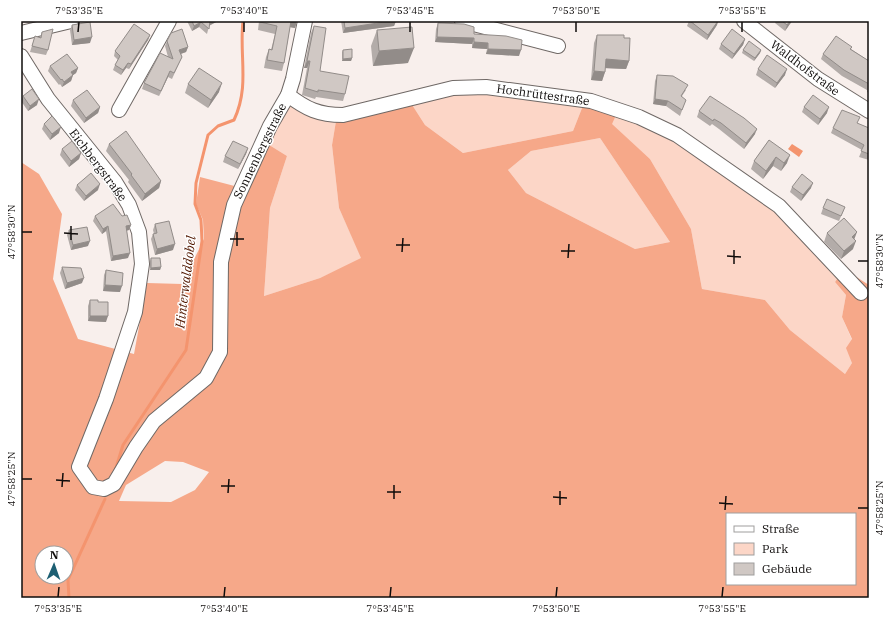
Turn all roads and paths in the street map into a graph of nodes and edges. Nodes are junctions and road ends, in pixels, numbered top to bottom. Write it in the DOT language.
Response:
graph roads {
  1 [pos="71,21"];
  2 [pos="169,21"];
  3 [pos="305,21"];
  4 [pos="462,21"];
  5 [pos="744,21"];
  6 [pos="21,33"];
  7 [pos="558,46"];
  8 [pos="21,56"];
  9 [pos="288,95"];
  10 [pos="119,110"];
  11 [pos="869,111"];
  12 [pos="861,293"];
  13 [pos="79,467"];
  1 -- 6 [label="street"];
  2 -- 10 [label="street"];
  3 -- 9 [label="street, Sonnenbergstraße"];
  4 -- 7 [label="street"];
  5 -- 11 [label="street, Waldhofstraße"];
  8 -- 13 [label="street, Eichbergstraße"];
  9 -- 12 [label="street, Hochrüttestraße"];
  9 -- 13 [label="street, Sonnenbergstraße"];
}
